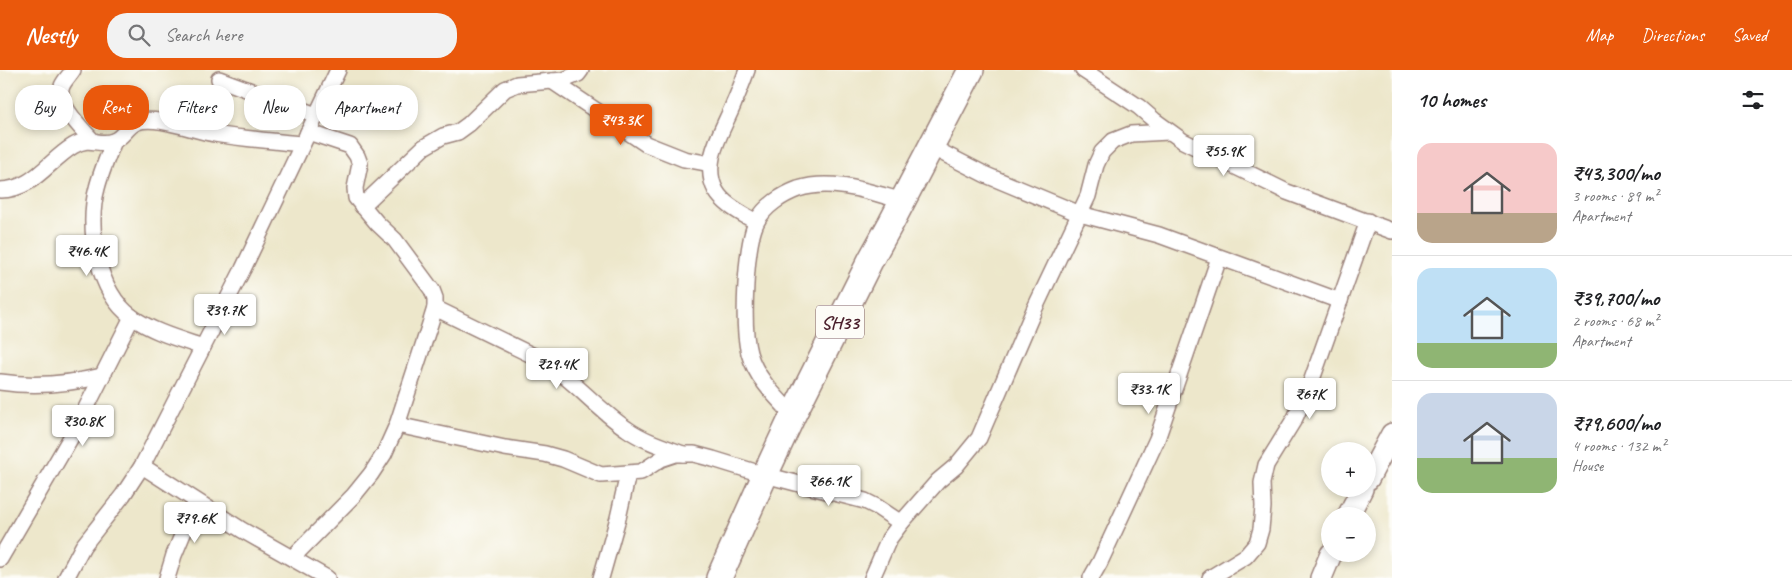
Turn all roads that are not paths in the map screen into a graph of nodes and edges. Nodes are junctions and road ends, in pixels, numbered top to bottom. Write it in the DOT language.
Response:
graph roads {
  1 [pos="73,70"];
  2 [pos="338,70"];
  3 [pos="581,70"];
  4 [pos="747,70"];
  5 [pos="970,70"];
  6 [pos="1083,70"];
  7 [pos="218,79"];
  8 [pos="552,81"];
  9 [pos="331,85"];
  10 [pos="316,115"];
  11 [pos="1169,132"];
  12 [pos="305,138"];
  13 [pos="92,140"];
  14 [pos="114,141"];
  15 [pos="930,147"];
  16 [pos="711,164"];
  17 [pos="2,192"];
  18 [pos="903,201"];
  19 [pos="362,206"];
  20 [pos="1080,214"];
  21 [pos="1368,221"];
  22 [pos="756,222"];
  23 [pos="1392,231"];
  24 [pos="1219,258"];
  25 [pos="1340,301"];
  26 [pos="435,308"];
  27 [pos="132,317"];
  28 [pos="202,347"];
  29 [pos="102,376"];
  30 [pos="0,382"];
  31 [pos="794,415"];
  32 [pos="397,424"];
  33 [pos="1392,434"];
  34 [pos="684,454"];
  35 [pos="1376,464"];
  36 [pos="142,466"];
  37 [pos="628,474"];
  38 [pos="764,475"];
  39 [pos="196,502"];
  40 [pos="901,523"];
  41 [pos="292,558"];
  42 [pos="0,559"];
  43 [pos="1328,562"];
  44 [pos="66,578"];
  45 [pos="167,578"];
  46 [pos="327,578"];
  47 [pos="600,578"];
  48 [pos="720,578"];
  49 [pos="872,578"];
  50 [pos="1091,578"];
  51 [pos="1210,578"];
  52 [pos="1321,578"];
  1 -- 13 [label="street"];
  2 -- 9 [label="street"];
  3 -- 8 [label="street"];
  4 -- 16 [label="street"];
  5 -- 15 [label="main road, SH33"];
  6 -- 11 [label="street"];
  7 -- 10 [label="street"];
  8 -- 16 [label="street"];
  8 -- 19 [label="street"];
  10 -- 12 [label="street"];
  11 -- 20 [label="street"];
  11 -- 21 [label="street"];
  12 -- 14 [label="street"];
  12 -- 19 [label="street"];
  12 -- 28 [label="street"];
  13 -- 14 [label="street"];
  13 -- 17 [label="street"];
  14 -- 27 [label="street"];
  15 -- 18 [label="main road, SH33"];
  15 -- 20 [label="street"];
  16 -- 22 [label="street"];
  18 -- 22 [label="street"];
  18 -- 31 [label="main road, SH33"];
  19 -- 26 [label="street"];
  20 -- 24 [label="street"];
  20 -- 40 [label="street"];
  21 -- 23 [label="street"];
  21 -- 25 [label="street"];
  22 -- 31 [label="street"];
  24 -- 25 [label="street"];
  24 -- 50 [label="street"];
  25 -- 51 [label="street"];
  26 -- 32 [label="street"];
  26 -- 34 [label="street"];
  27 -- 28 [label="street"];
  27 -- 29 [label="street"];
  28 -- 36 [label="street"];
  29 -- 30 [label="street"];
  29 -- 42 [label="street"];
  31 -- 38 [label="main road, SH33"];
  32 -- 37 [label="street"];
  32 -- 41 [label="street"];
  33 -- 35 [label="street"];
  34 -- 37 [label="street"];
  34 -- 38 [label="street"];
  36 -- 39 [label="street"];
  36 -- 44 [label="street"];
  37 -- 47 [label="street"];
  38 -- 40 [label="street"];
  38 -- 48 [label="main road, SH33"];
  39 -- 41 [label="street"];
  39 -- 45 [label="street"];
  40 -- 49 [label="street"];
  41 -- 46 [label="street"];
  43 -- 52 [label="street"];
}
